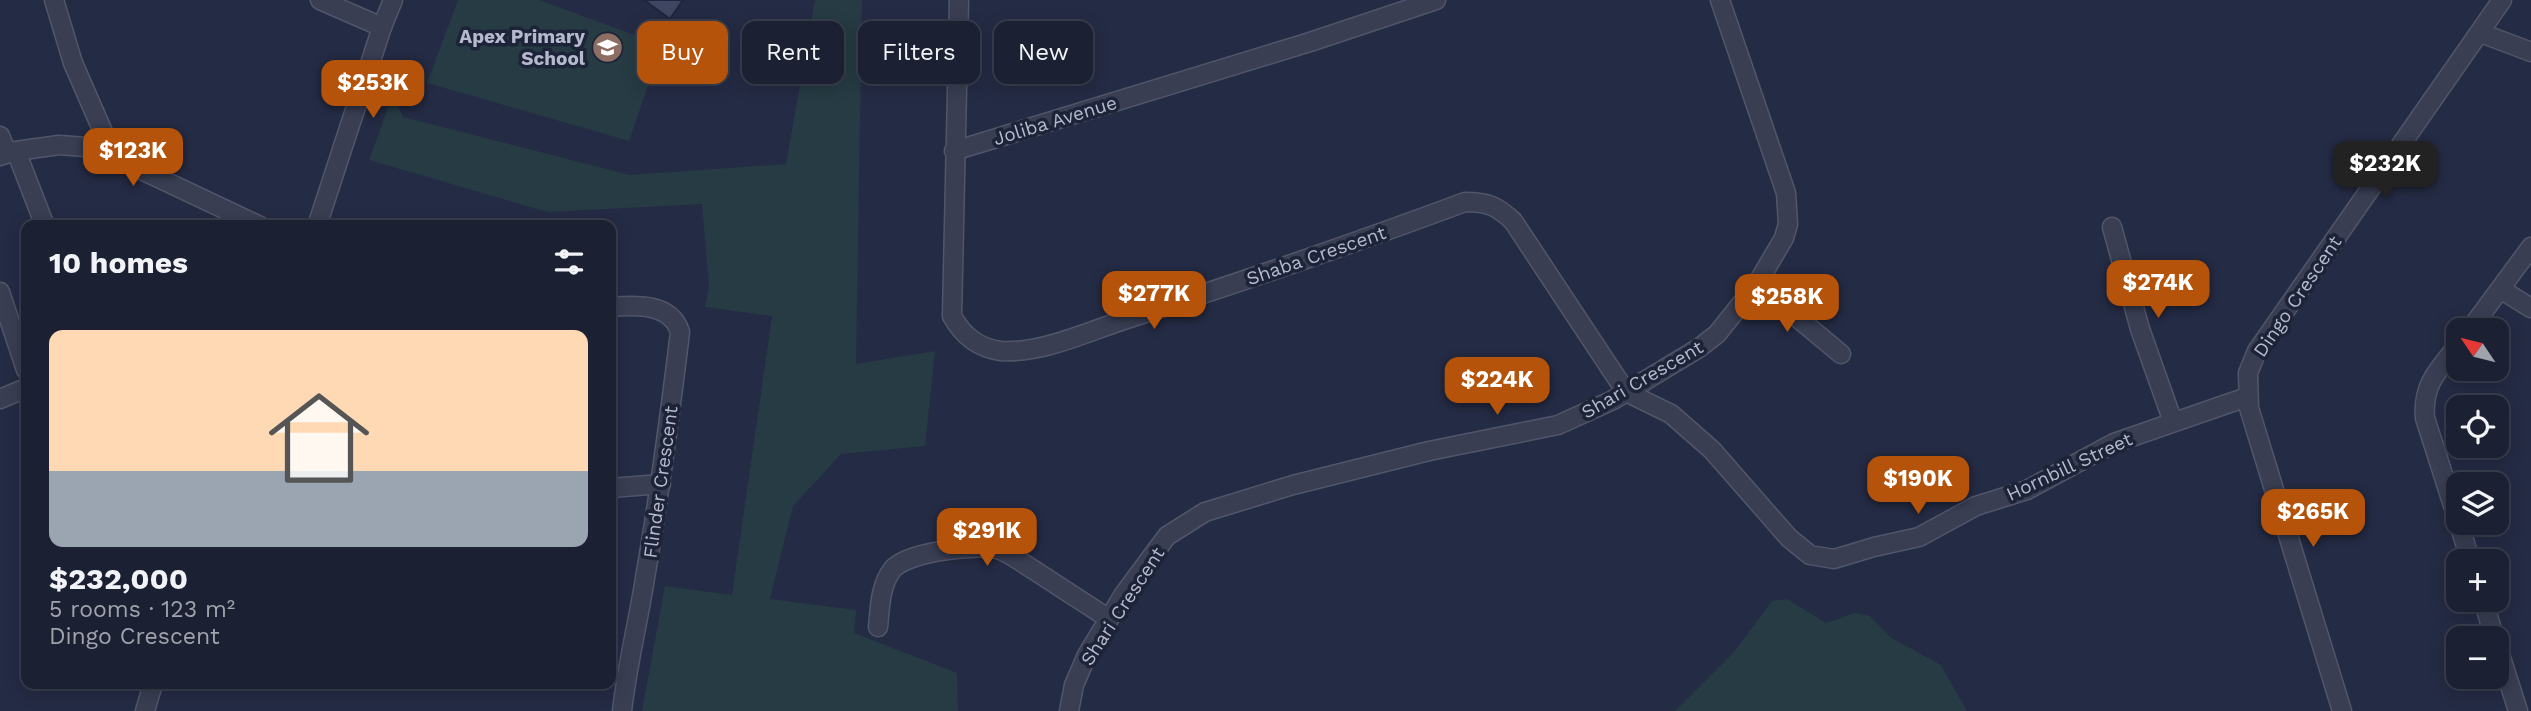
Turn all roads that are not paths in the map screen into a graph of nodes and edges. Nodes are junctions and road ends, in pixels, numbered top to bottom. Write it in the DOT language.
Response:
graph roads {
  1 [pos="54,0"];
  2 [pos="320,0"];
  3 [pos="393,0"];
  4 [pos="959,0"];
  5 [pos="1436,0"];
  6 [pos="1720,0"];
  7 [pos="2502,0"];
  8 [pos="382,27"];
  9 [pos="2481,33"];
  10 [pos="2531,52"];
  11 [pos="6,149"];
  12 [pos="954,151"];
  13 [pos="114,157"];
  14 [pos="42,220"];
  15 [pos="247,220"];
  16 [pos="319,220"];
  17 [pos="2112,227"];
  18 [pos="2531,247"];
  19 [pos="1757,284"];
  20 [pos="2501,290"];
  21 [pos="0,292"];
  22 [pos="616,307"];
  23 [pos="2531,309"];
  24 [pos="2479,318"];
  25 [pos="1841,354"];
  26 [pos="21,355"];
  27 [pos="2446,361"];
  28 [pos="21,390"];
  29 [pos="1626,392"];
  30 [pos="2247,397"];
  31 [pos="0,400"];
  32 [pos="2173,422"];
  33 [pos="661,484"];
  34 [pos="616,488"];
  35 [pos="2467,549"];
  36 [pos="1109,619"];
  37 [pos="878,626"];
  38 [pos="619,665"];
  39 [pos="2509,683"];
  40 [pos="152,689"];
  41 [pos="145,711"];
  42 [pos="622,711"];
  43 [pos="1069,711"];
  44 [pos="2342,711"];
  45 [pos="2518,711"];
  1 -- 13 [label="street"];
  2 -- 8 [label="street"];
  3 -- 8 [label="street"];
  4 -- 12 [label="street, Shaba Crescent"];
  5 -- 12 [label="street, Joliba Avenue"];
  6 -- 19 [label="street, Shari Crescent"];
  7 -- 9 [label="street, Dingo Crescent"];
  8 -- 16 [label="street"];
  9 -- 10 [label="street"];
  9 -- 30 [label="street, Dingo Crescent"];
  11 -- 13 [label="street"];
  11 -- 14 [label="street"];
  12 -- 29 [label="street, Shaba Crescent"];
  13 -- 15 [label="street"];
  17 -- 32 [label="street"];
  18 -- 20 [label="street"];
  19 -- 25 [label="street"];
  19 -- 29 [label="street, Shari Crescent"];
  20 -- 23 [label="street"];
  20 -- 24 [label="street"];
  21 -- 26 [label="street"];
  22 -- 33 [label="street, Flinder Crescent"];
  27 -- 35 [label="street"];
  28 -- 31 [label="street"];
  29 -- 32 [label="street, Hornbill Street"];
  29 -- 36 [label="street, Shari Crescent"];
  30 -- 32 [label="street, Hornbill Street"];
  30 -- 44 [label="street, Dingo Crescent"];
  33 -- 34 [label="street"];
  33 -- 38 [label="street, Flinder Crescent"];
  36 -- 37 [label="street"];
  36 -- 43 [label="street, Shari Crescent"];
  38 -- 42 [label="street, Flinder Crescent"];
  39 -- 45 [label="street"];
  40 -- 41 [label="street"];
}
